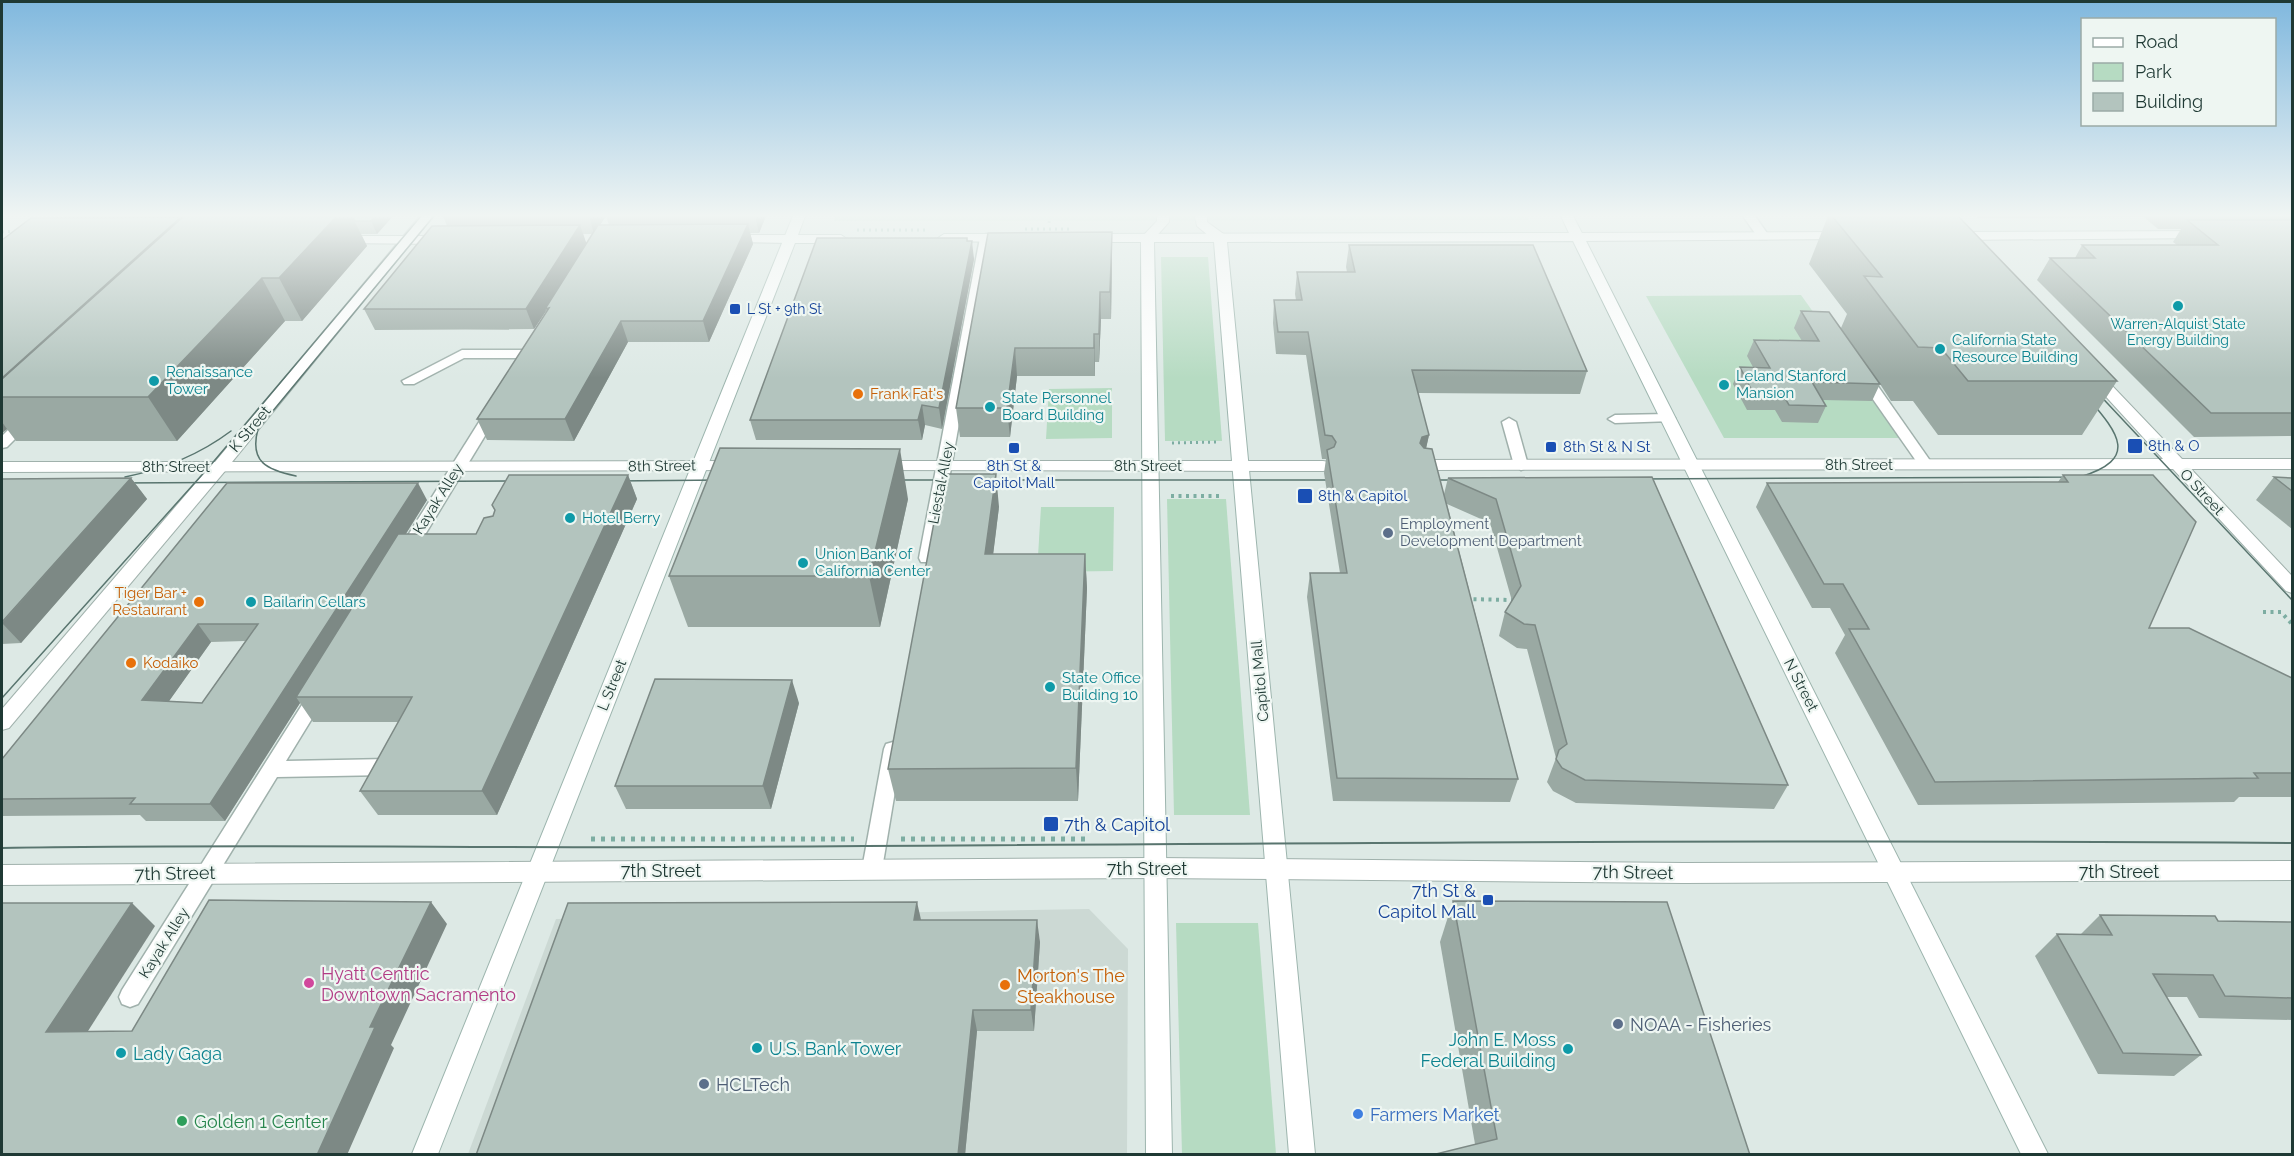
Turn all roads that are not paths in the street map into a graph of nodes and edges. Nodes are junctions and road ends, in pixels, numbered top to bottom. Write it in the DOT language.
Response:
graph roads {
  1 [pos="382,270"];
  2 [pos="778,270"];
  3 [pos="980,270"];
  4 [pos="1147,270"];
  5 [pos="1223,270"];
  6 [pos="1594,270"];
  7 [pos="2083,363"];
  8 [pos="1857,366"];
  9 [pos="516,374"];
  10 [pos="409,381"];
  11 [pos="504,394"];
  12 [pos="36,411"];
  13 [pos="1668,418"];
  14 [pos="1615,419"];
  15 [pos="1509,422"];
  16 [pos="2,444"];
  17 [pos="2176,464"];
  18 [pos="2292,464"];
  19 [pos="1426,465"];
  20 [pos="1521,465"];
  21 [pos="1691,465"];
  22 [pos="1926,465"];
  23 [pos="700,466"];
  24 [pos="751,466"];
  25 [pos="865,466"];
  26 [pos="945,466"];
  27 [pos="1150,466"];
  28 [pos="1241,466"];
  29 [pos="1323,466"];
  30 [pos="219,467"];
  31 [pos="458,467"];
  32 [pos="2,468"];
  33 [pos="416,535"];
  34 [pos="440,535"];
  35 [pos="397,566"];
  36 [pos="924,576"];
  37 [pos="2292,588"];
  38 [pos="328,677"];
  39 [pos="2,722"];
  40 [pos="897,728"];
  41 [pos="388,767"];
  42 [pos="272,769"];
  43 [pos="1155,868"];
  44 [pos="1277,868"];
  45 [pos="872,869"];
  46 [pos="539,871"];
  47 [pos="2292,871"];
  48 [pos="1894,872"];
  49 [pos="208,873"];
  50 [pos="2,875"];
  51 [pos="130,997"];
  52 [pos="425,1155"];
  53 [pos="1159,1155"];
  54 [pos="1302,1155"];
  55 [pos="2035,1155"];
  1 -- 30 [label="street, K Street"];
  2 -- 23 [label="street, L Street"];
  3 -- 26 [label="lane, Liestal Alley"];
  4 -- 27 [label="street"];
  5 -- 28 [label="street, Capitol Mall"];
  6 -- 13 [label="street, N Street"];
  7 -- 17 [label="street, O Street"];
  8 -- 22 [label="lane"];
  9 -- 10 [label="lane"];
  11 -- 31 [label="lane, Kayak Alley"];
  12 -- 16 [label="lane"];
  13 -- 14 [label="lane"];
  13 -- 21 [label="street, N Street"];
  15 -- 20 [label="lane"];
  17 -- 18 [label="street, 8th Street"];
  17 -- 22 [label="street, 8th Street"];
  17 -- 37 [label="street, O Street"];
  19 -- 20 [label="street, 8th Street"];
  20 -- 21 [label="street, 8th Street"];
  21 -- 22 [label="street, 8th Street"];
  21 -- 48 [label="street, N Street"];
  23 -- 24 [label="street, 8th Street"];
  23 -- 31 [label="street, 8th Street"];
  23 -- 46 [label="street, L Street"];
  25 -- 26 [label="street, 8th Street"];
  26 -- 27 [label="street, 8th Street"];
  26 -- 36 [label="lane, Liestal Alley"];
  27 -- 28 [label="street, 8th Street"];
  27 -- 43 [label="street"];
  28 -- 29 [label="street, 8th Street"];
  28 -- 44 [label="street, Capitol Mall"];
  30 -- 31 [label="street, 8th Street"];
  30 -- 32 [label="street, 8th Street"];
  30 -- 39 [label="street, K Street"];
  31 -- 33 [label="lane, Kayak Alley"];
  33 -- 34 [label="lane"];
  33 -- 35 [label="lane, Kayak Alley"];
  38 -- 42 [label="lane, Kayak Alley"];
  40 -- 45 [label="lane"];
  41 -- 42 [label="lane"];
  42 -- 49 [label="lane, Kayak Alley"];
  43 -- 44 [label="street, 7th Street"];
  43 -- 45 [label="street, 7th Street"];
  43 -- 53 [label="street"];
  44 -- 48 [label="street, 7th Street"];
  44 -- 54 [label="street, Capitol Mall"];
  45 -- 46 [label="street, 7th Street"];
  46 -- 49 [label="street, 7th Street"];
  46 -- 52 [label="street, L Street"];
  47 -- 48 [label="street, 7th Street"];
  48 -- 55 [label="street, N Street"];
  49 -- 50 [label="street, 7th Street"];
  49 -- 51 [label="lane, Kayak Alley"];
}
